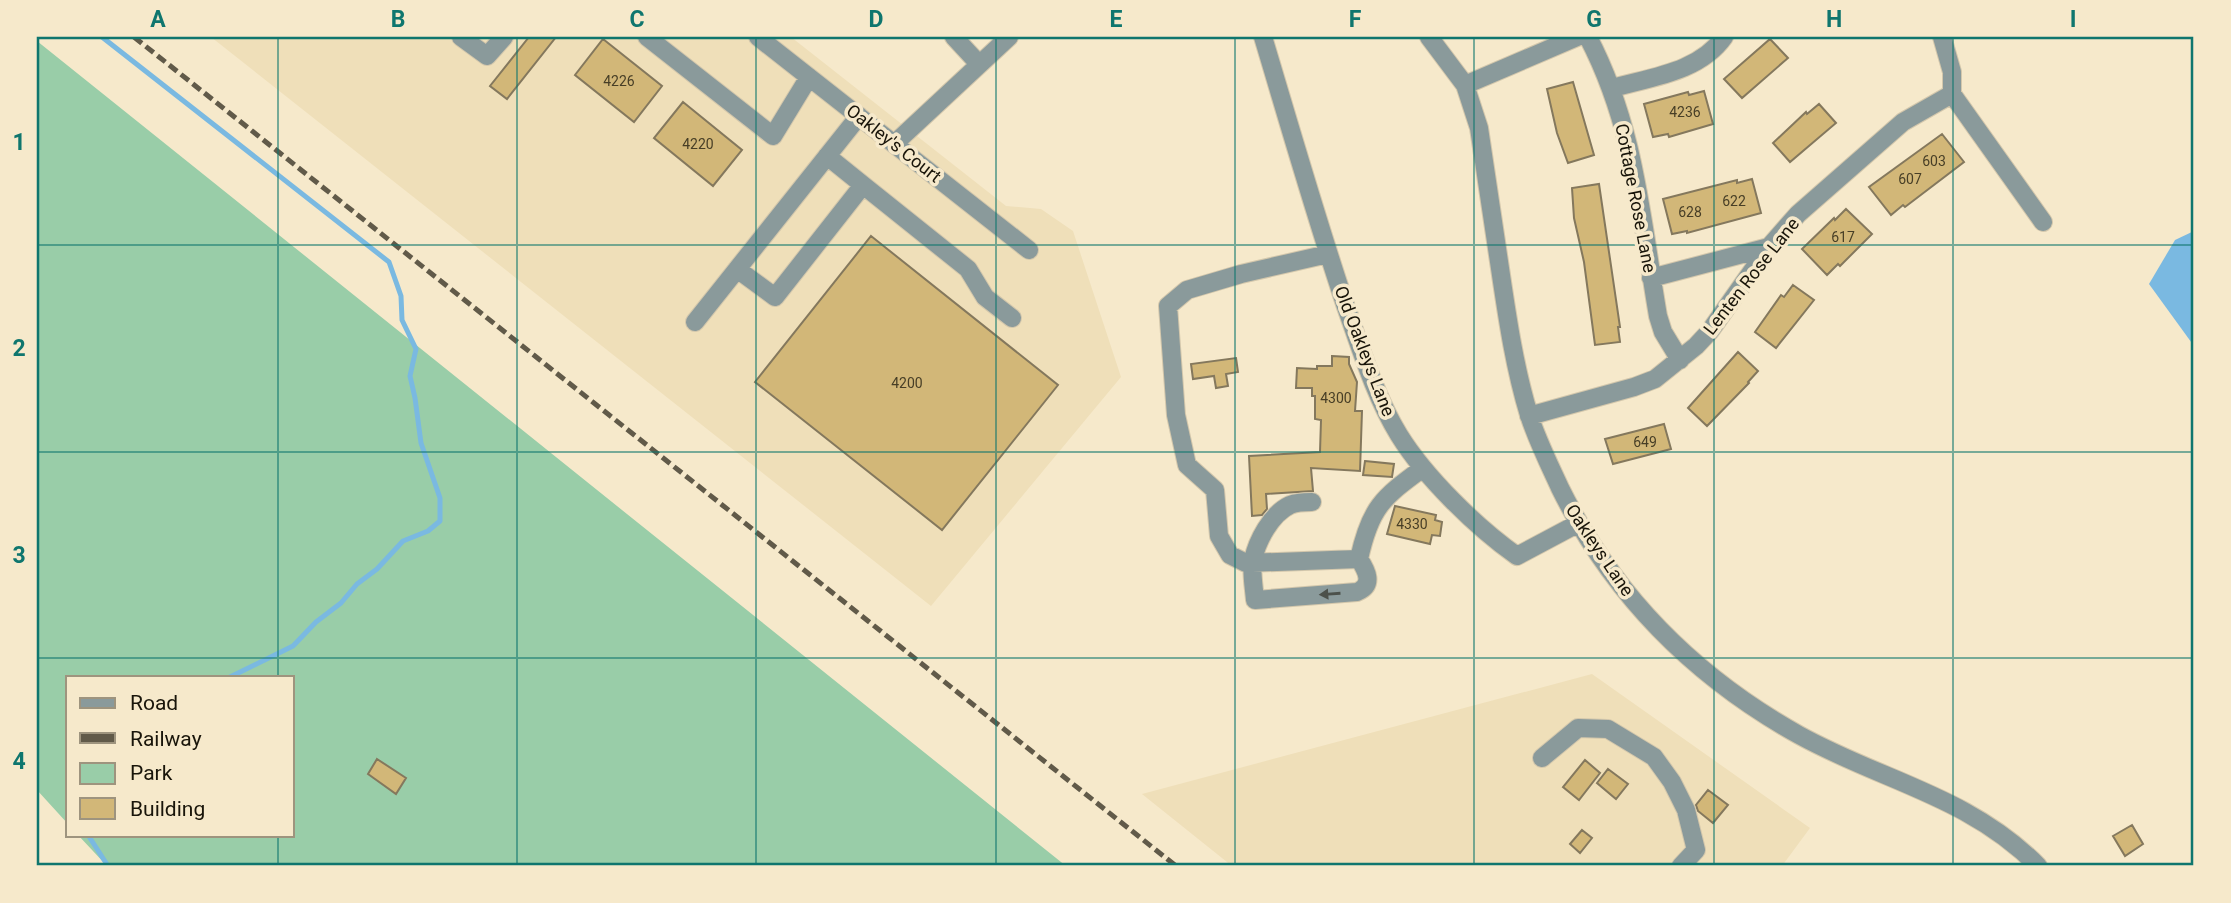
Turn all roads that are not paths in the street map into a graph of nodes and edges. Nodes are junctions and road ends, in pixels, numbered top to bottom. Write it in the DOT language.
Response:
graph roads {
  1 [pos="461,37"];
  2 [pos="503,37"];
  3 [pos="647,37"];
  4 [pos="758,37"];
  5 [pos="954,37"];
  6 [pos="1009,37"];
  7 [pos="1263,37"];
  8 [pos="1429,37"];
  9 [pos="1577,37"];
  10 [pos="1588,37"];
  11 [pos="1724,37"];
  12 [pos="1942,37"];
  13 [pos="979,64"];
  14 [pos="809,77"];
  15 [pos="1465,85"];
  16 [pos="1613,88"];
  17 [pos="1952,94"];
  18 [pos="859,116"];
  19 [pos="894,144"];
  20 [pos="827,156"];
  21 [pos="863,185"];
  22 [pos="2043,222"];
  23 [pos="1769,247"];
  24 [pos="1029,250"];
  25 [pos="1328,254"];
  26 [pos="737,269"];
  27 [pos="1651,278"];
  28 [pos="1012,318"];
  29 [pos="695,321"];
  30 [pos="1680,360"];
  31 [pos="1529,416"];
  32 [pos="1423,468"];
  33 [pos="1312,502"];
  34 [pos="1579,523"];
  35 [pos="1359,559"];
  36 [pos="1252,563"];
  37 [pos="1542,758"];
  38 [pos="1681,866"];
  39 [pos="2038,866"];
  1 -- 2 [label="street"];
  3 -- 14 [label="street"];
  4 -- 14 [label="street, Oakley's Court"];
  5 -- 13 [label="street"];
  6 -- 13 [label="street"];
  7 -- 25 [label="street, Old Oakleys Lane"];
  8 -- 15 [label="street, Oakleys Lane"];
  9 -- 15 [label="street"];
  10 -- 16 [label="street, Cottage Rose Lane"];
  11 -- 16 [label="street"];
  12 -- 17 [label="street"];
  13 -- 19 [label="street"];
  14 -- 18 [label="street, Oakley's Court"];
  15 -- 31 [label="street, Oakleys Lane"];
  16 -- 27 [label="street, Cottage Rose Lane"];
  17 -- 22 [label="street"];
  17 -- 23 [label="street, Lenten Rose Lane"];
  18 -- 19 [label="street, Oakley's Court"];
  18 -- 20 [label="street"];
  19 -- 24 [label="street, Oakley's Court"];
  20 -- 21 [label="street"];
  20 -- 26 [label="street"];
  21 -- 26 [label="street"];
  21 -- 28 [label="street"];
  23 -- 27 [label="street"];
  23 -- 30 [label="street, Lenten Rose Lane"];
  25 -- 32 [label="street, Old Oakleys Lane"];
  25 -- 36 [label="street"];
  26 -- 29 [label="street"];
  27 -- 30 [label="street, Cottage Rose Lane"];
  30 -- 31 [label="street, Lenten Rose Lane"];
  31 -- 34 [label="street, Oakleys Lane"];
  32 -- 34 [label="street, Old Oakleys Lane"];
  32 -- 35 [label="street"];
  33 -- 36 [label="street"];
  34 -- 39 [label="street, Oakleys Lane"];
  35 -- 36 [label="street"];
  35 -- 36 [label="street, one-way"];
  37 -- 38 [label="street"];
}
